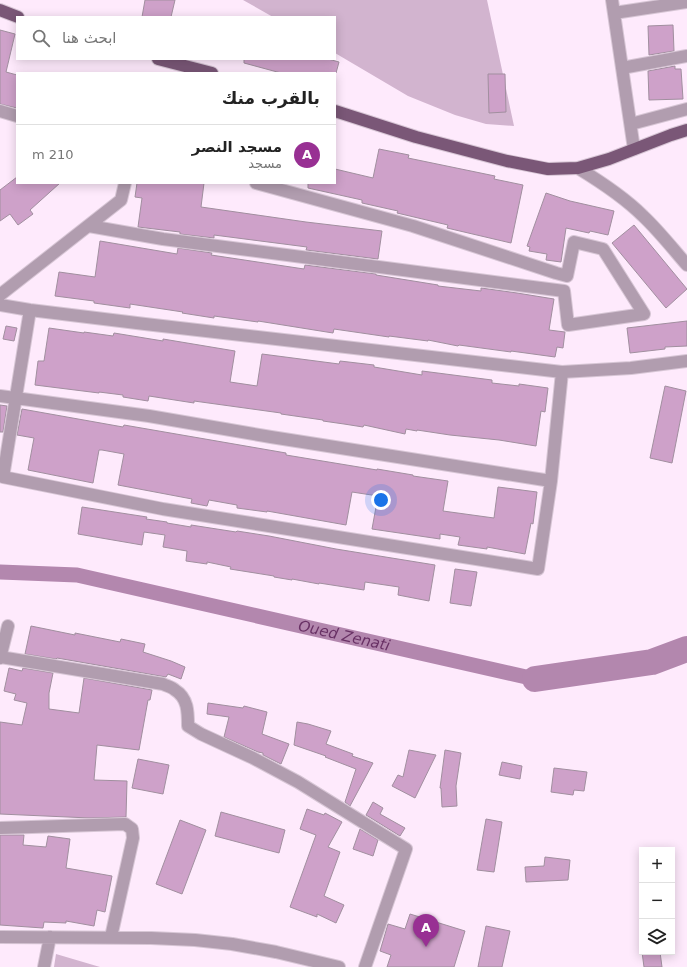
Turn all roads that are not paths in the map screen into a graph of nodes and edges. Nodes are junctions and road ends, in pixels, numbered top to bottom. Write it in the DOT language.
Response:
graph roads {
  1 [pos="612,0"];
  2 [pos="687,2"];
  3 [pos="0,10"];
  4 [pos="614,13"];
  5 [pos="16,16"];
  6 [pos="687,56"];
  7 [pos="162,60"];
  8 [pos="622,68"];
  9 [pos="208,72"];
  10 [pos="687,109"];
  11 [pos="0,111"];
  12 [pos="336,111"];
  13 [pos="16,116"];
  14 [pos="631,124"];
  15 [pos="687,130"];
  16 [pos="634,149"];
  17 [pos="578,168"];
  18 [pos="126,184"];
  19 [pos="260,184"];
  20 [pos="89,226"];
  21 [pos="687,265"];
  22 [pos="0,295"];
  23 [pos="0,305"];
  24 [pos="30,310"];
  25 [pos="687,361"];
  26 [pos="562,372"];
  27 [pos="0,396"];
  28 [pos="15,399"];
  29 [pos="551,481"];
  30 [pos="8,626"];
  31 [pos="0,657"];
  32 [pos="0,828"];
  33 [pos="0,937"];
  34 [pos="50,937"];
  35 [pos="111,938"];
  36 [pos="44,967"];
  37 [pos="339,967"];
  38 [pos="365,967"];
  1 -- 4 [label="street"];
  2 -- 4 [label="street"];
  3 -- 5 [label="main road"];
  4 -- 8 [label="street"];
  6 -- 8 [label="street"];
  7 -- 9 [label="main road"];
  8 -- 14 [label="street"];
  10 -- 14 [label="street"];
  11 -- 13 [label="street"];
  12 -- 17 [label="main road"];
  14 -- 16 [label="street"];
  15 -- 16 [label="main road"];
  16 -- 17 [label="main road"];
  17 -- 21 [label="street"];
  18 -- 20 [label="street"];
  19 -- 20 [label="street"];
  20 -- 22 [label="street"];
  23 -- 24 [label="street"];
  24 -- 26 [label="street"];
  24 -- 28 [label="street"];
  25 -- 26 [label="street"];
  26 -- 29 [label="street"];
  27 -- 28 [label="street"];
  28 -- 29 [label="street"];
  28 -- 29 [label="street"];
  30 -- 31 [label="street"];
  31 -- 38 [label="street"];
  32 -- 35 [label="street"];
  33 -- 34 [label="street"];
  34 -- 35 [label="street"];
  34 -- 36 [label="street"];
  35 -- 37 [label="street"];
}
